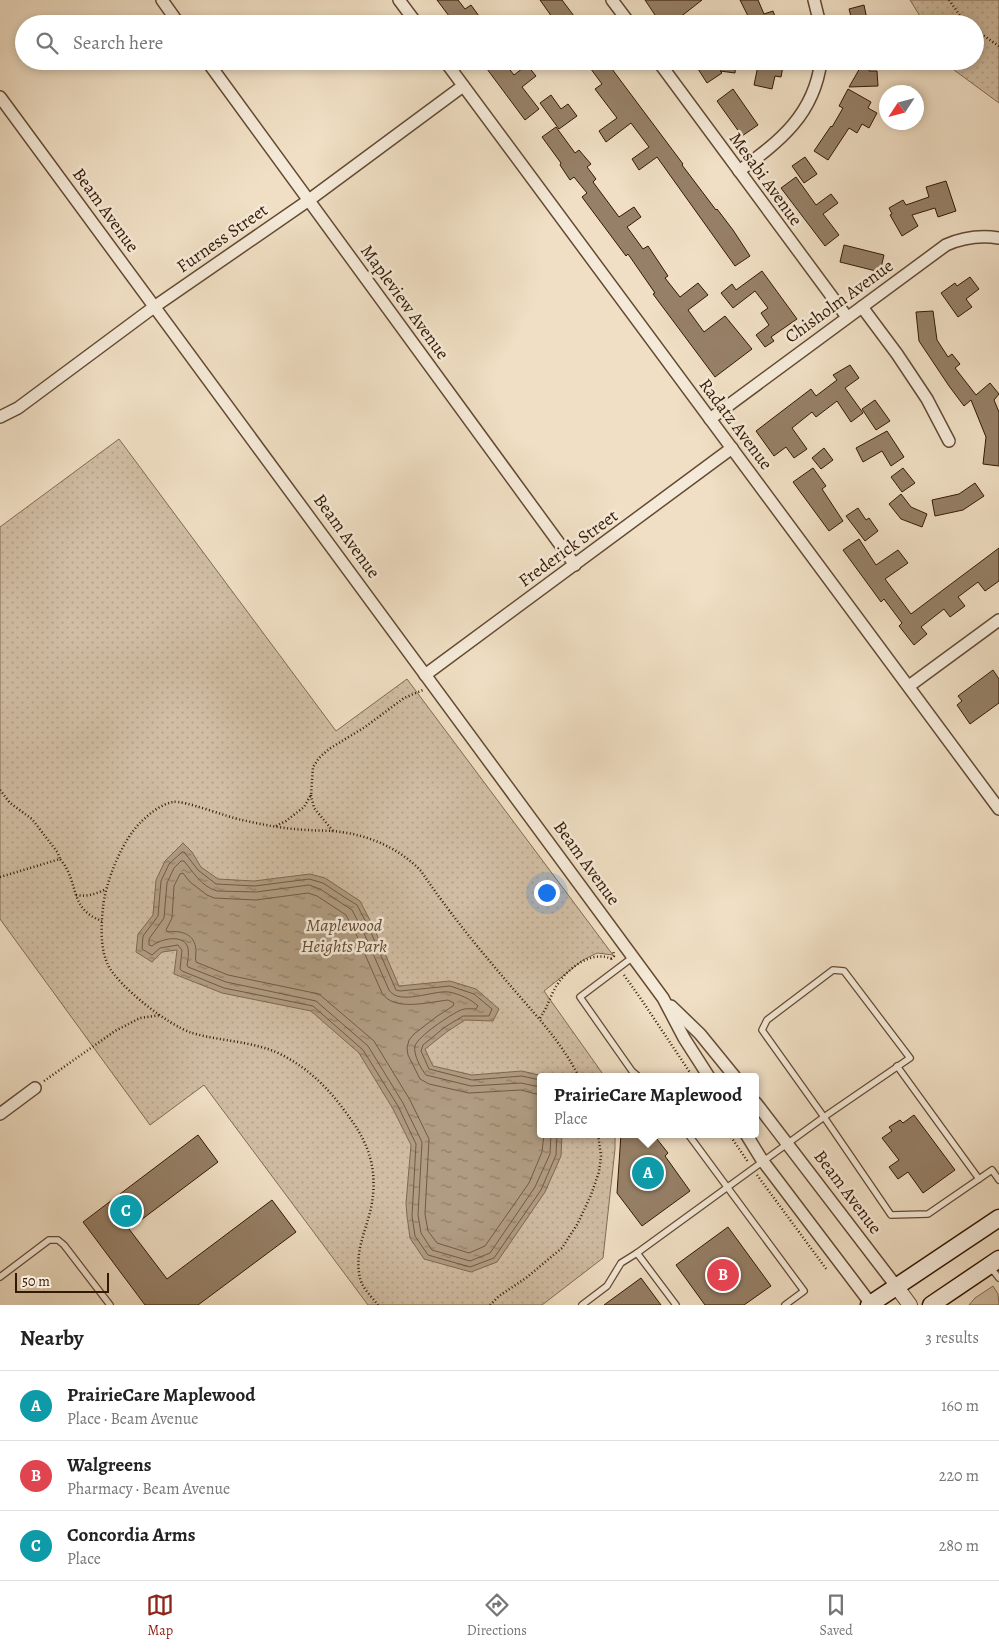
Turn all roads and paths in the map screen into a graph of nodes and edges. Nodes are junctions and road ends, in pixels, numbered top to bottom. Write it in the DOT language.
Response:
graph roads {
  1 [pos="162,0"];
  2 [pos="399,0"];
  3 [pos="612,0"];
  4 [pos="814,0"];
  5 [pos="949,0"];
  6 [pos="173,15"];
  7 [pos="410,15"];
  8 [pos="623,15"];
  9 [pos="818,15"];
  10 [pos="960,15"];
  11 [pos="984,36"];
  12 [pos="999,46"];
  13 [pos="214,70"];
  14 [pos="451,70"];
  15 [pos="665,70"];
  16 [pos="819,70"];
  17 [pos="463,86"];
  18 [pos="0,98"];
  19 [pos="739,171"];
  20 [pos="309,200"];
  21 [pos="999,238"];
  22 [pos="154,307"];
  23 [pos="862,307"];
  24 [pos="847,317"];
  25 [pos="1,415"];
  26 [pos="710,419"];
  27 [pos="949,441"];
  28 [pos="732,448"];
  29 [pos="575,565"];
  30 [pos="999,620"];
  31 [pos="425,675"];
  32 [pos="434,686"];
  33 [pos="909,686"];
  34 [pos="0,790"];
  35 [pos="312,795"];
  36 [pos="999,809"];
  37 [pos="275,827"];
  38 [pos="333,831"];
  39 [pos="60,859"];
  40 [pos="0,877"];
  41 [pos="107,888"];
  42 [pos="76,895"];
  43 [pos="102,921"];
  44 [pos="633,957"];
  45 [pos="618,968"];
  46 [pos="663,998"];
  47 [pos="161,1015"];
  48 [pos="540,1018"];
  49 [pos="897,1066"];
  50 [pos="577,1073"];
  51 [pos="634,1073"];
  52 [pos="690,1073"];
  53 [pos="706,1073"];
  54 [pos="732,1073"];
  55 [pos="36,1088"];
  56 [pos="759,1107"];
  57 [pos="0,1114"];
  58 [pos="824,1117"];
  59 [pos="599,1138"];
  60 [pos="691,1138"];
  61 [pos="732,1138"];
  62 [pos="748,1138"];
  63 [pos="787,1144"];
  64 [pos="762,1160"];
  65 [pos="752,1168"];
  66 [pos="979,1179"];
  67 [pos="999,1180"];
  68 [pos="727,1187"];
  69 [pos="999,1218"];
  70 [pos="637,1252"];
  71 [pos="996,1268"];
  72 [pos="827,1270"];
  73 [pos="0,1276"];
  74 [pos="896,1286"];
  75 [pos="110,1305"];
  76 [pos="378,1305"];
  77 [pos="490,1305"];
  78 [pos="582,1305"];
  79 [pos="676,1305"];
  80 [pos="785,1305"];
  81 [pos="871,1305"];
  82 [pos="910,1305"];
  83 [pos="931,1305"];
  84 [pos="955,1305"];
  1 -- 6 [label="street"];
  2 -- 7 [label="street"];
  3 -- 8 [label="street"];
  4 -- 9 [label="street"];
  5 -- 10 [label="path"];
  11 -- 12 [label="path"];
  13 -- 20 [label="street, Mapleview Avenue"];
  14 -- 17 [label="street, Radatz Avenue"];
  15 -- 19 [label="street, Mesabi Avenue"];
  16 -- 19 [label="street"];
  17 -- 20 [label="street, Furness Street"];
  17 -- 26 [label="street, Radatz Avenue"];
  18 -- 22 [label="street, Beam Avenue"];
  19 -- 24 [label="street, Mesabi Avenue"];
  20 -- 22 [label="street, Furness Street"];
  20 -- 29 [label="street, Mapleview Avenue"];
  21 -- 23 [label="street, Chisholm Avenue"];
  22 -- 25 [label="street, Furness Street"];
  22 -- 31 [label="street, Beam Avenue"];
  23 -- 24 [label="street, Chisholm Avenue"];
  23 -- 27 [label="street"];
  24 -- 26 [label="street, Chisholm Avenue"];
  26 -- 28 [label="street, Radatz Avenue"];
  28 -- 29 [label="street, Frederick Street"];
  28 -- 33 [label="street, Radatz Avenue"];
  29 -- 31 [label="street, Frederick Street"];
  30 -- 33 [label="street"];
  31 -- 32 [label="street, Beam Avenue"];
  32 -- 35 [label="path"];
  32 -- 44 [label="street, Beam Avenue"];
  33 -- 36 [label="street, Radatz Avenue"];
  34 -- 39 [label="path"];
  35 -- 37 [label="path"];
  35 -- 38 [label="path"];
  37 -- 38 [label="path"];
  37 -- 41 [label="path"];
  38 -- 48 [label="path"];
  39 -- 40 [label="path"];
  39 -- 42 [label="path"];
  41 -- 42 [label="path"];
  41 -- 43 [label="path"];
  42 -- 43 [label="path"];
  43 -- 47 [label="path"];
  44 -- 45 [label="lane"];
  44 -- 46 [label="street, Beam Avenue"];
  45 -- 48 [label="path"];
  45 -- 51 [label="lane"];
  45 -- 52 [label="path"];
  46 -- 53 [label="street, Beam Avenue"];
  46 -- 54 [label="street, Beam Avenue"];
  47 -- 55 [label="path"];
  47 -- 76 [label="path"];
  48 -- 50 [label="path"];
  49 -- 58 [label="lane"];
  49 -- 58 [label="lane"];
  49 -- 66 [label="lane"];
  55 -- 57 [label="street"];
  56 -- 63 [label="street, Beam Avenue"];
  58 -- 63 [label="lane"];
  58 -- 66 [label="lane"];
  59 -- 77 [label="path"];
  60 -- 68 [label="lane"];
  61 -- 65 [label="path"];
  62 -- 64 [label="street"];
  63 -- 64 [label="lane"];
  63 -- 74 [label="street, Beam Avenue"];
  64 -- 65 [label="lane"];
  64 -- 81 [label="street"];
  65 -- 68 [label="lane"];
  65 -- 72 [label="path"];
  66 -- 67 [label="lane"];
  68 -- 70 [label="lane"];
  68 -- 80 [label="lane"];
  69 -- 74 [label="main road"];
  70 -- 78 [label="lane"];
  70 -- 79 [label="lane"];
  71 -- 83 [label="main road"];
  71 -- 84 [label="main road"];
  73 -- 75 [label="lane"];
  74 -- 81 [label="main road"];
  74 -- 82 [label="street, Beam Avenue"];
}
